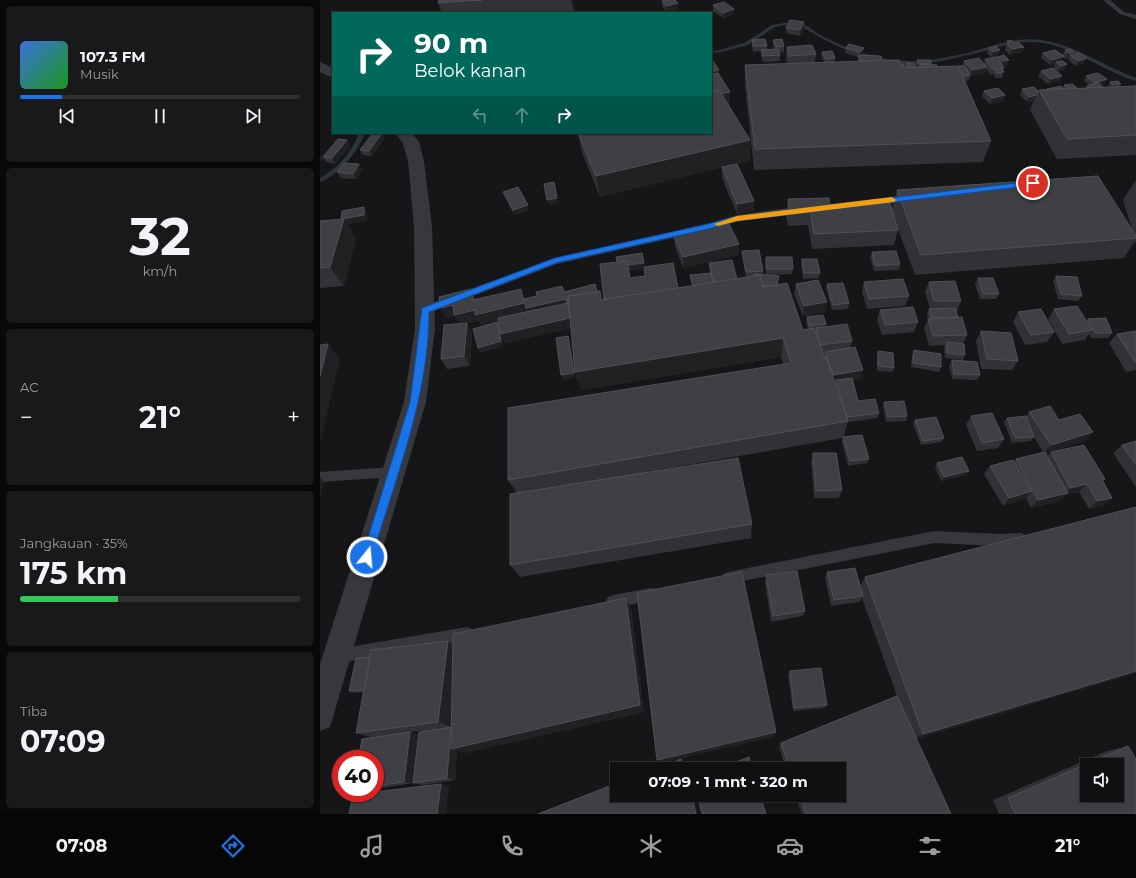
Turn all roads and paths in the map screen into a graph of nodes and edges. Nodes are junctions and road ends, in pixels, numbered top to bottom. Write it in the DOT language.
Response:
graph roads {
  1 [pos="1106,0"];
  2 [pos="1136,17"];
  3 [pos="320,66"];
  4 [pos="332,73"];
  5 [pos="404,134"];
  6 [pos="918,197"];
  7 [pos="425,310"];
  8 [pos="393,472"];
  9 [pos="320,477"];
  10 [pos="1031,537"];
  11 [pos="714,581"];
  12 [pos="661,592"];
  13 [pos="599,605"];
  14 [pos="476,632"];
  15 [pos="336,656"];
  16 [pos="320,717"];
  1 -- 2 [label="lane"];
  3 -- 4 [label="street"];
  5 -- 7 [label="street"];
  6 -- 7 [label="lane"];
  7 -- 8 [label="street"];
  8 -- 9 [label="lane"];
  8 -- 15 [label="street"];
  10 -- 11 [label="lane"];
  12 -- 13 [label="lane"];
  14 -- 15 [label="lane"];
  15 -- 16 [label="street"];
}
